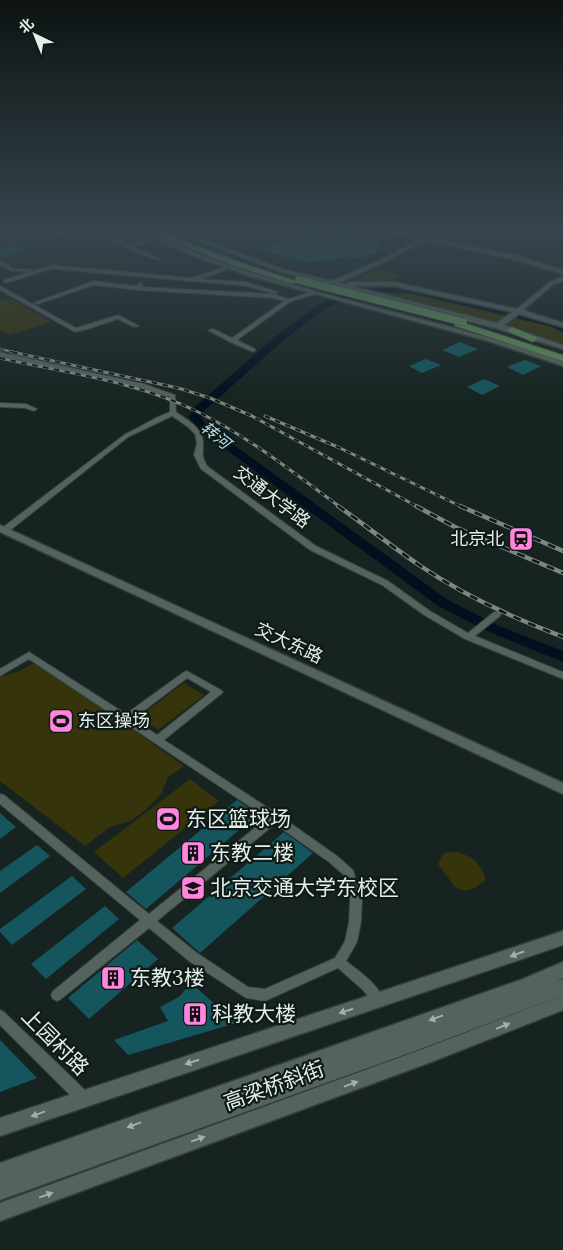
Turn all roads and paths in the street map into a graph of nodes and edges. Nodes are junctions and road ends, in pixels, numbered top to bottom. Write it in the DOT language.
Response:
graph roads {
  1 [pos="0,288"];
  2 [pos="79,288"];
  3 [pos="143,288"];
  4 [pos="264,288"];
  5 [pos="307,288"];
  6 [pos="319,288"];
  7 [pos="323,288"];
  8 [pos="348,288"];
  9 [pos="349,288"];
  10 [pos="414,288"];
  11 [pos="545,288"];
  12 [pos="315,293"];
  13 [pos="329,297"];
  14 [pos="288,301"];
  15 [pos="36,303"];
  16 [pos="516,311"];
  17 [pos="461,323"];
  18 [pos="563,325"];
  19 [pos="136,326"];
  20 [pos="498,326"];
  21 [pos="211,330"];
  22 [pos="512,330"];
  23 [pos="480,336"];
  24 [pos="232,341"];
  25 [pos="535,348"];
  26 [pos="254,350"];
  27 [pos="562,352"];
  28 [pos="0,354"];
  29 [pos="563,364"];
  30 [pos="0,405"];
  31 [pos="34,409"];
  32 [pos="173,413"];
  33 [pos="1,532"];
  34 [pos="495,616"];
  35 [pos="472,634"];
  36 [pos="0,674"];
  37 [pos="563,676"];
  38 [pos="126,719"];
  39 [pos="158,740"];
  40 [pos="563,789"];
  41 [pos="0,798"];
  42 [pos="275,818"];
  43 [pos="148,921"];
  44 [pos="563,938"];
  45 [pos="339,962"];
  46 [pos="563,970"];
  47 [pos="563,987"];
  48 [pos="58,995"];
  49 [pos="378,1000"];
  50 [pos="563,1002"];
  51 [pos="0,1016"];
  52 [pos="82,1098"];
  53 [pos="0,1127"];
  54 [pos="0,1173"];
  55 [pos="0,1190"];
  56 [pos="0,1212"];
  1 -- 19 [label="street"];
  2 -- 15 [label="street"];
  3 -- 14 [label="street"];
  4 -- 14 [label="street"];
  5 -- 12 [label="street"];
  6 -- 17 [label="highway, bridge"];
  7 -- 12 [label="street"];
  8 -- 13 [label="street"];
  9 -- 20 [label="street"];
  10 -- 16 [label="street"];
  11 -- 16 [label="street"];
  12 -- 13 [label="street"];
  12 -- 14 [label="street"];
  13 -- 23 [label="street"];
  14 -- 24 [label="street"];
  16 -- 18 [label="street"];
  16 -- 20 [label="street"];
  17 -- 25 [label="highway"];
  17 -- 27 [label="highway"];
  20 -- 22 [label="street"];
  21 -- 24 [label="street"];
  22 -- 27 [label="highway"];
  23 -- 25 [label="highway"];
  23 -- 29 [label="street"];
  24 -- 26 [label="street"];
  25 -- 27 [label="highway"];
  28 -- 32 [label="street"];
  30 -- 31 [label="street"];
  32 -- 33 [label="street"];
  32 -- 35 [label="street, 交通大学路"];
  33 -- 40 [label="street, 交大东路"];
  34 -- 35 [label="street"];
  35 -- 37 [label="street, 交通大学路"];
  36 -- 38 [label="street"];
  38 -- 39 [label="street"];
  38 -- 39 [label="street"];
  39 -- 42 [label="street"];
  41 -- 43 [label="street"];
  42 -- 43 [label="street"];
  42 -- 45 [label="street"];
  43 -- 45 [label="street"];
  43 -- 48 [label="street"];
  44 -- 49 [label="street, one-way"];
  45 -- 49 [label="street"];
  46 -- 54 [label="main road, 高梁桥斜街, one-way"];
  47 -- 55 [label="main road, 高梁桥斜街"];
  49 -- 52 [label="street, one-way"];
  56 -- 50 [label="street, 高梁桥斜街, one-way"];
  51 -- 52 [label="street, 上园村路"];
  52 -- 53 [label="street, one-way"];
}
